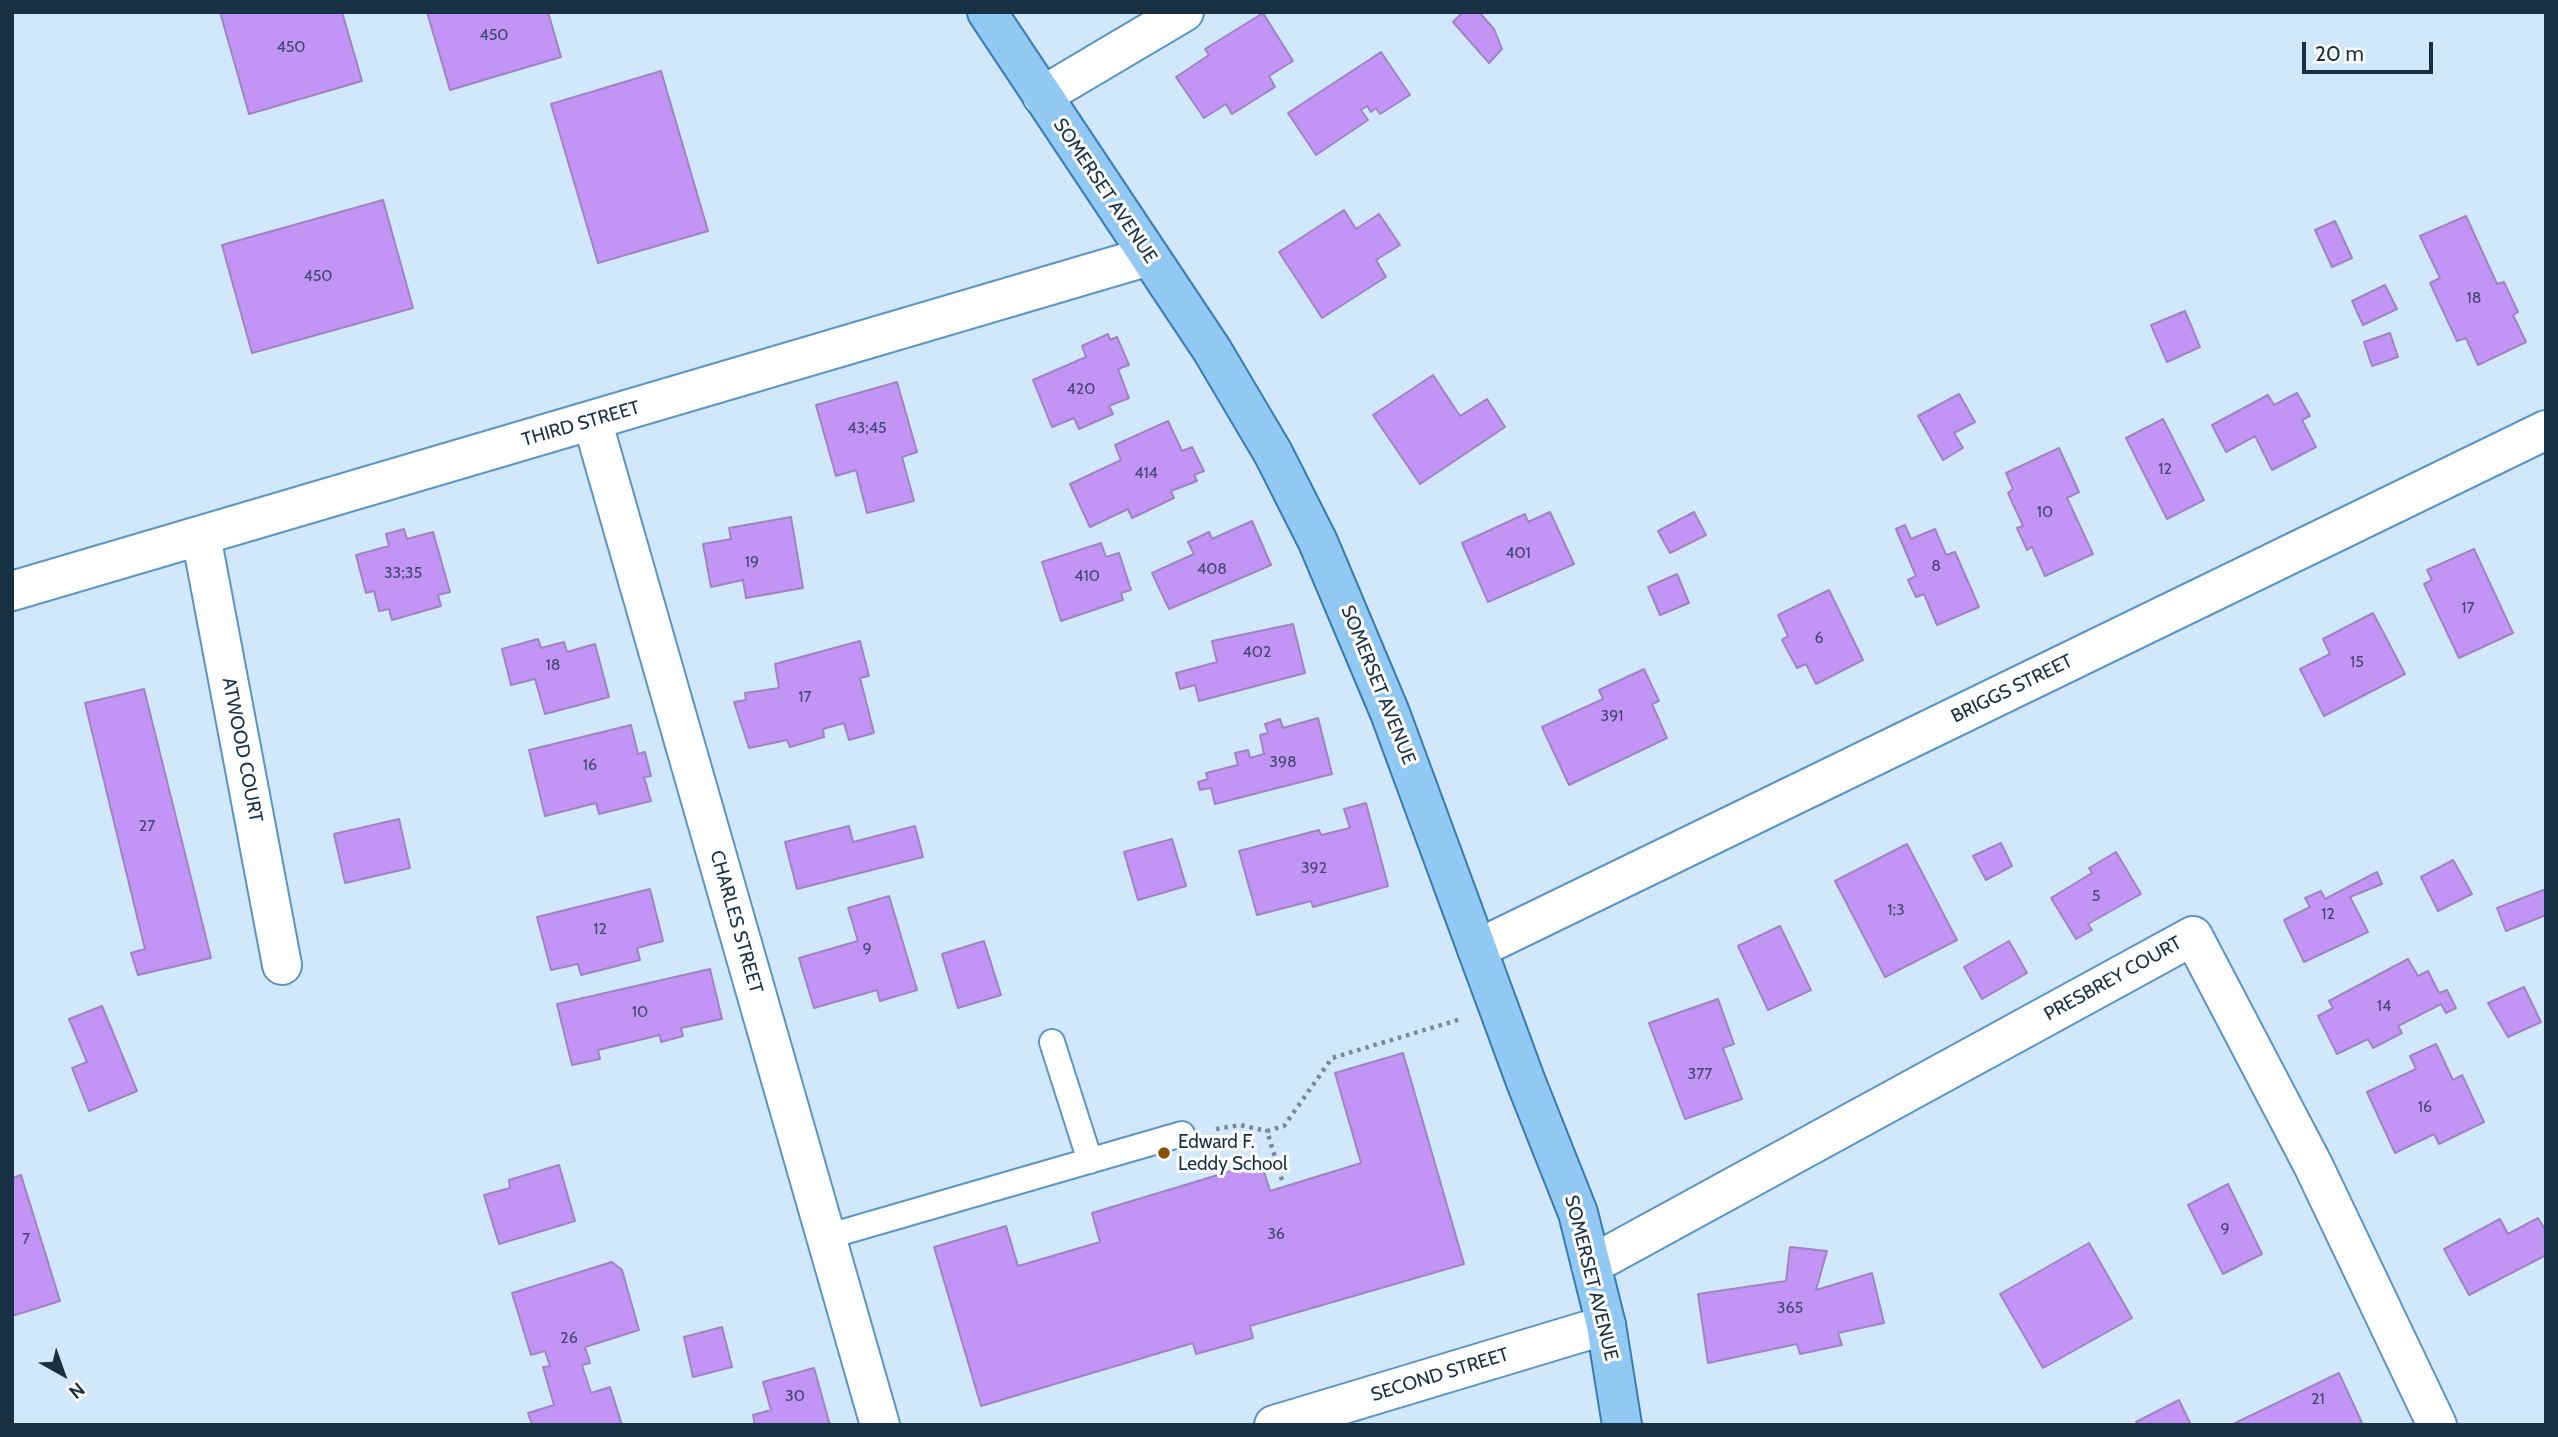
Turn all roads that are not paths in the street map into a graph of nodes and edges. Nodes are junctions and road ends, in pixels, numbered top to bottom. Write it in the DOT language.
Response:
graph roads {
  1 [pos="987,12"];
  2 [pos="1184,12"];
  3 [pos="1042,96"];
  4 [pos="1149,256"];
  5 [pos="592,420"];
  6 [pos="2546,430"];
  7 [pos="201,536"];
  8 [pos="12,591"];
  9 [pos="1477,949"];
  10 [pos="282,965"];
  11 [pos="1052,1042"];
  12 [pos="1182,1134"];
  13 [pos="1090,1161"];
  14 [pos="826,1237"];
  15 [pos="1591,1265"];
  16 [pos="1606,1325"];
  17 [pos="880,1425"];
  18 [pos="1273,1425"];
  19 [pos="1622,1425"];
  20 [pos="2437,1425"];
  1 -- 3 [label="main road, SOMERSET AVENUE"];
  2 -- 3 [label="street"];
  3 -- 4 [label="main road, SOMERSET AVENUE"];
  4 -- 5 [label="street, THIRD STREET"];
  4 -- 9 [label="main road, SOMERSET AVENUE"];
  5 -- 7 [label="street, THIRD STREET"];
  5 -- 14 [label="street, CHARLES STREET"];
  6 -- 9 [label="street, BRIGGS STREET"];
  7 -- 8 [label="street, THIRD STREET"];
  7 -- 10 [label="street, ATWOOD COURT"];
  9 -- 15 [label="main road, SOMERSET AVENUE"];
  11 -- 13 [label="lane"];
  12 -- 13 [label="lane"];
  13 -- 14 [label="lane"];
  14 -- 17 [label="street, CHARLES STREET"];
  15 -- 16 [label="main road, SOMERSET AVENUE"];
  15 -- 20 [label="street, PRESBREY COURT"];
  16 -- 18 [label="street, SECOND STREET"];
  16 -- 19 [label="main road, SOMERSET AVENUE"];
}
